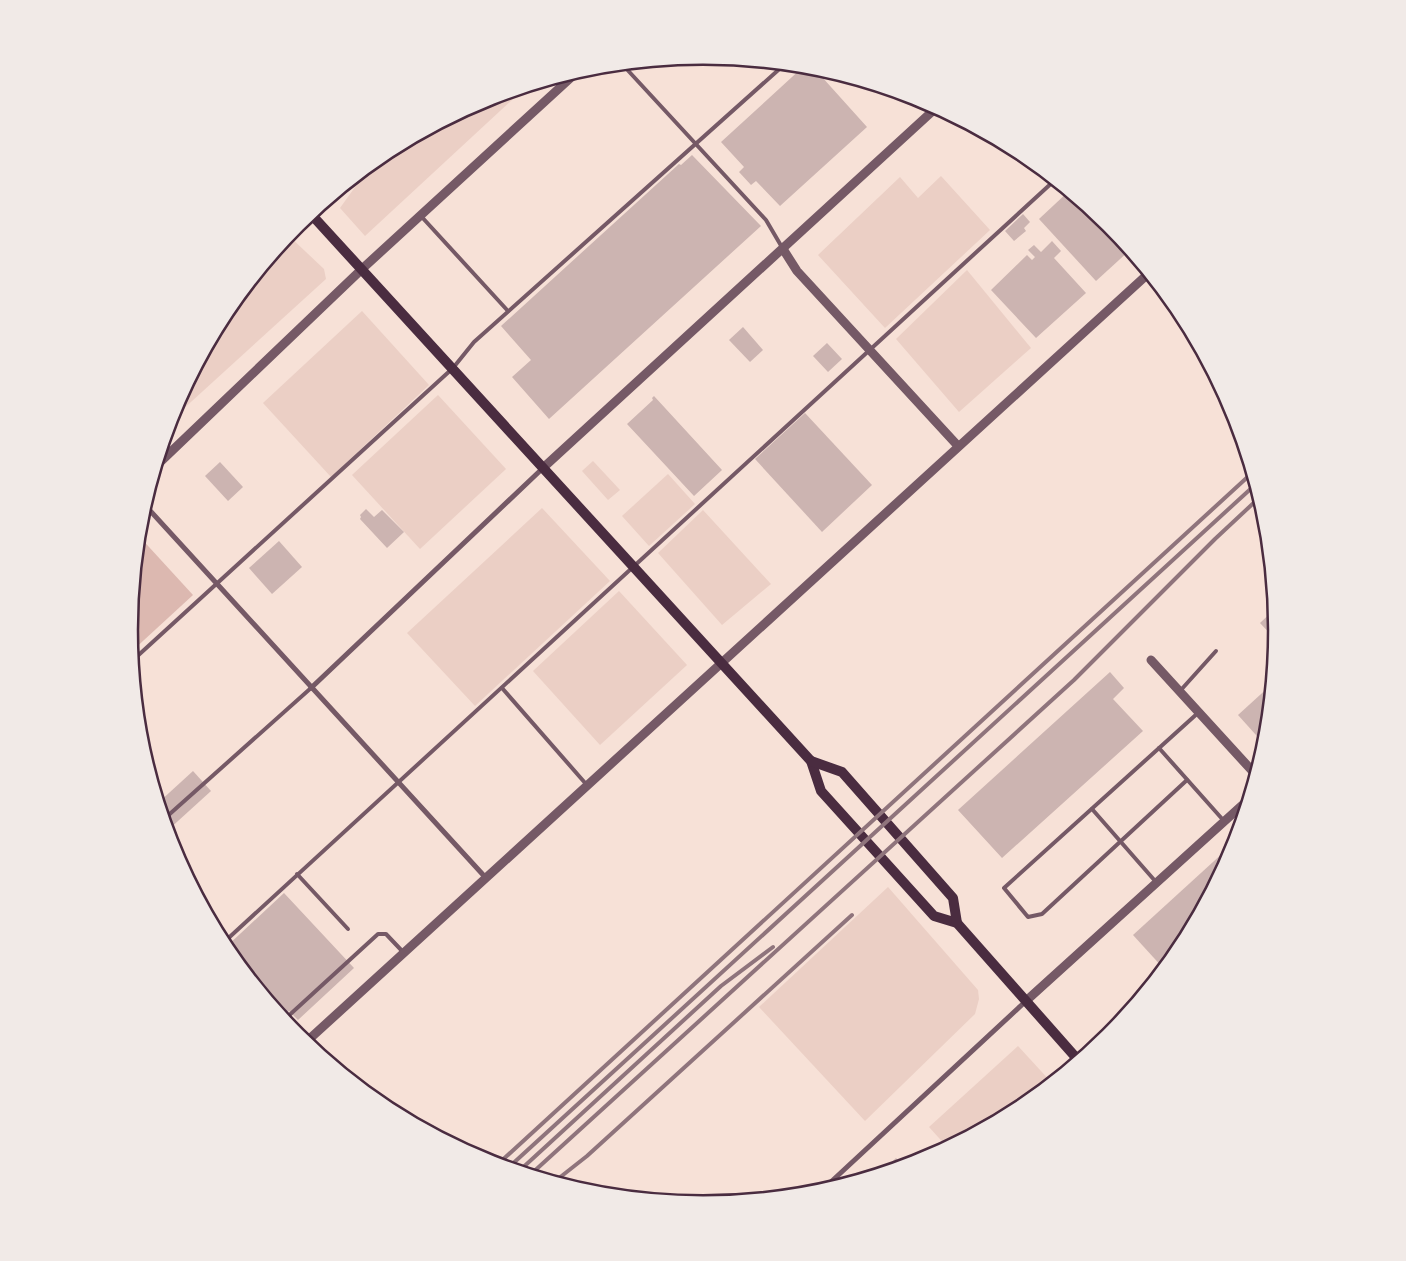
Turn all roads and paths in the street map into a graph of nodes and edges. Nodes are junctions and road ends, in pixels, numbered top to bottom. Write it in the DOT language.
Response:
graph roads {
  1 [pos="628,70"];
  2 [pos="778,70"];
  3 [pos="566,82"];
  4 [pos="930,113"];
  5 [pos="696,143"];
  6 [pos="1050,184"];
  7 [pos="420,215"];
  8 [pos="316,219"];
  9 [pos="783,249"];
  10 [pos="362,269"];
  11 [pos="1144,277"];
  12 [pos="508,311"];
  13 [pos="868,350"];
  14 [pos="453,368"];
  15 [pos="958,446"];
  16 [pos="165,457"];
  17 [pos="544,467"];
  18 [pos="150,511"];
  19 [pos="632,567"];
  20 [pos="216,583"];
  21 [pos="1216,652"];
  22 [pos="139,655"];
  23 [pos="1152,660"];
  24 [pos="312,688"];
  25 [pos="502,688"];
  26 [pos="1180,692"];
  27 [pos="1199,712"];
  28 [pos="1159,748"];
  29 [pos="811,762"];
  30 [pos="1251,769"];
  31 [pos="1187,780"];
  32 [pos="398,782"];
  33 [pos="587,786"];
  34 [pos="1239,808"];
  35 [pos="1092,809"];
  36 [pos="169,815"];
  37 [pos="1225,821"];
  38 [pos="1120,842"];
  39 [pos="298,874"];
  40 [pos="486,878"];
  41 [pos="1157,883"];
  42 [pos="957,923"];
  43 [pos="348,929"];
  44 [pos="229,938"];
  45 [pos="404,953"];
  46 [pos="1027,1000"];
  47 [pos="289,1015"];
  48 [pos="311,1038"];
  49 [pos="1075,1057"];
  50 [pos="832,1181"];
  1 -- 5 [label="lane"];
  2 -- 5 [label="lane"];
  3 -- 7 [label="street"];
  4 -- 9 [label="street"];
  5 -- 9 [label="lane"];
  5 -- 12 [label="lane"];
  6 -- 13 [label="lane"];
  7 -- 10 [label="street"];
  7 -- 12 [label="lane"];
  8 -- 10 [label="main road"];
  9 -- 13 [label="street"];
  9 -- 17 [label="street"];
  10 -- 14 [label="main road"];
  10 -- 16 [label="street"];
  11 -- 15 [label="street"];
  12 -- 14 [label="lane"];
  13 -- 15 [label="street"];
  13 -- 19 [label="lane"];
  14 -- 17 [label="main road"];
  14 -- 20 [label="lane"];
  15 -- 33 [label="street"];
  17 -- 19 [label="main road"];
  17 -- 24 [label="street"];
  18 -- 20 [label="street"];
  19 -- 25 [label="lane"];
  19 -- 29 [label="main road"];
  20 -- 22 [label="lane"];
  20 -- 24 [label="street"];
  21 -- 26 [label="lane"];
  23 -- 26 [label="street"];
  24 -- 32 [label="street"];
  24 -- 36 [label="lane"];
  25 -- 32 [label="lane"];
  25 -- 33 [label="lane"];
  26 -- 27 [label="street"];
  27 -- 28 [label="lane"];
  27 -- 30 [label="street"];
  28 -- 31 [label="lane"];
  28 -- 35 [label="lane"];
  29 -- 42 [label="main road"];
  29 -- 42 [label="main road"];
  31 -- 37 [label="lane"];
  31 -- 38 [label="lane"];
  32 -- 39 [label="lane"];
  32 -- 40 [label="street"];
  33 -- 40 [label="street"];
  34 -- 37 [label="street"];
  35 -- 38 [label="lane"];
  35 -- 38 [label="lane"];
  37 -- 41 [label="street"];
  38 -- 41 [label="lane"];
  39 -- 43 [label="lane"];
  39 -- 44 [label="lane"];
  40 -- 45 [label="street"];
  41 -- 46 [label="street"];
  42 -- 46 [label="main road"];
  45 -- 47 [label="lane"];
  45 -- 48 [label="street"];
  46 -- 49 [label="main road"];
  46 -- 50 [label="street"];
}
